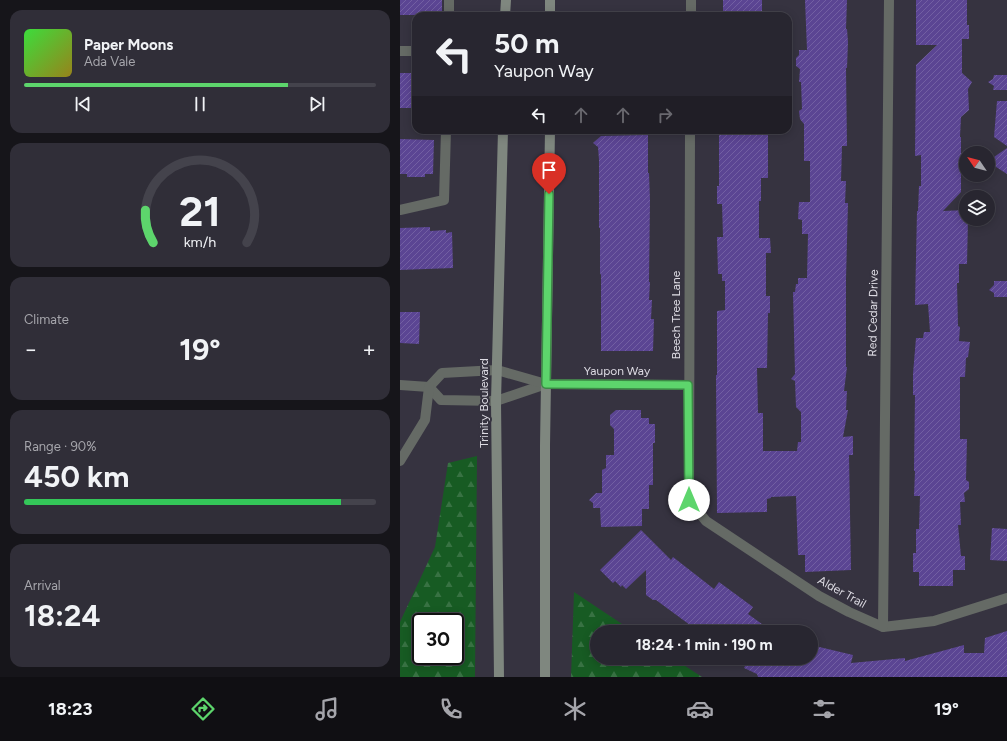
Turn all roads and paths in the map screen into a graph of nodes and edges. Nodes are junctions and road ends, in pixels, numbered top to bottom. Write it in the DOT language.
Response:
graph roads {
  1 [pos="449,0"];
  2 [pos="506,0"];
  3 [pos="550,0"];
  4 [pos="691,0"];
  5 [pos="889,0"];
  6 [pos="449,12"];
  7 [pos="505,12"];
  8 [pos="550,12"];
  9 [pos="691,12"];
  10 [pos="400,51"];
  11 [pos="412,51"];
  12 [pos="446,134"];
  13 [pos="503,134"];
  14 [pos="550,134"];
  15 [pos="690,134"];
  16 [pos="400,210"];
  17 [pos="497,370"];
  18 [pos="546,384"];
  19 [pos="400,385"];
  20 [pos="688,385"];
  21 [pos="429,387"];
  22 [pos="496,401"];
  23 [pos="400,461"];
  24 [pos="689,500"];
  25 [pos="1007,598"];
  26 [pos="883,627"];
  27 [pos="499,677"];
  28 [pos="545,677"];
  1 -- 6 [label="street"];
  2 -- 7 [label="main road"];
  3 -- 8 [label="main road"];
  4 -- 9 [label="street"];
  5 -- 26 [label="street, Red Cedar Drive"];
  10 -- 11 [label="street"];
  12 -- 16 [label="street"];
  13 -- 17 [label="main road, Trinity Boulevard"];
  14 -- 18 [label="main road"];
  15 -- 20 [label="street, Beech Tree Lane"];
  17 -- 18 [label="street"];
  17 -- 21 [label="street"];
  17 -- 22 [label="main road, Trinity Boulevard"];
  18 -- 20 [label="street, Yaupon Way"];
  18 -- 22 [label="street"];
  18 -- 28 [label="main road"];
  19 -- 21 [label="street"];
  20 -- 24 [label="street, Beech Tree Lane"];
  21 -- 22 [label="street"];
  21 -- 23 [label="street"];
  22 -- 27 [label="main road, Trinity Boulevard"];
  24 -- 26 [label="street, Alder Trail"];
  25 -- 26 [label="street"];
}
